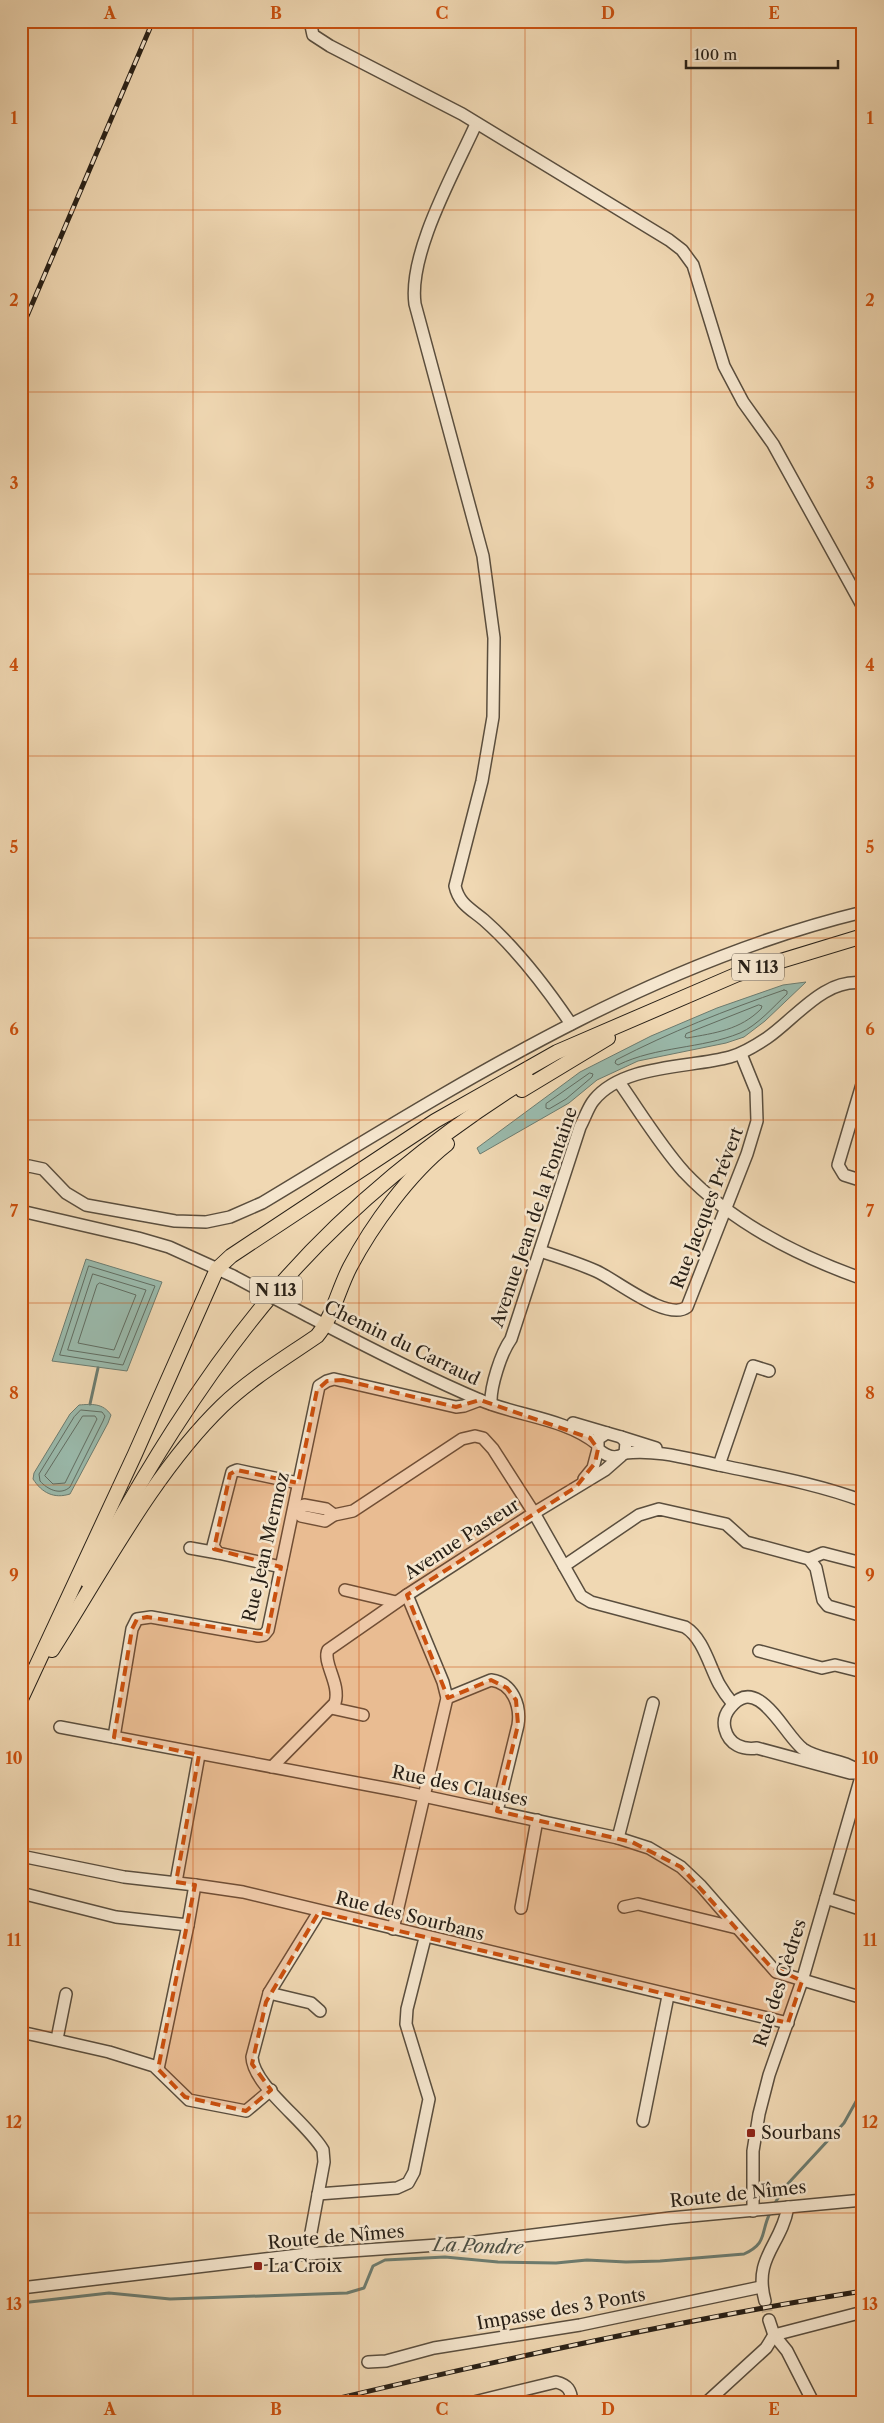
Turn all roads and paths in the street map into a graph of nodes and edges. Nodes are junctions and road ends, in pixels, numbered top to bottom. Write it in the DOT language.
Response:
graph roads {
  1 [pos="310,21"];
  2 [pos="476,124"];
  3 [pos="863,607"];
  4 [pos="863,912"];
  5 [pos="863,936"];
  6 [pos="863,983"];
  7 [pos="657,1008"];
  8 [pos="571,1024"];
  9 [pos="741,1054"];
  10 [pos="863,1081"];
  11 [pos="619,1082"];
  12 [pos="21,1169"];
  13 [pos="863,1181"];
  14 [pos="726,1208"];
  15 [pos="21,1211"];
  16 [pos="540,1251"];
  17 [pos="217,1269"];
  18 [pos="863,1280"];
  19 [pos="326,1325"];
  20 [pos="769,1371"];
  21 [pos="485,1402"];
  22 [pos="517,1412"];
  23 [pos="607,1433"];
  24 [pos="621,1437"];
  25 [pos="598,1447"];
  26 [pos="623,1454"];
  27 [pos="682,1457"];
  28 [pos="719,1465"];
  29 [pos="298,1483"];
  30 [pos="576,1487"];
  31 [pos="863,1500"];
  32 [pos="295,1509"];
  33 [pos="534,1513"];
  34 [pos="190,1548"];
  35 [pos="218,1553"];
  36 [pos="809,1559"];
  37 [pos="858,1562"];
  38 [pos="564,1566"];
  39 [pos="281,1567"];
  40 [pos="345,1590"];
  41 [pos="407,1595"];
  42 [pos="396,1602"];
  43 [pos="863,1616"];
  44 [pos="759,1650"];
  45 [pos="863,1672"];
  46 [pos="22,1697"];
  47 [pos="447,1698"];
  48 [pos="653,1703"];
  49 [pos="733,1704"];
  50 [pos="331,1708"];
  51 [pos="363,1715"];
  52 [pos="60,1727"];
  53 [pos="114,1737"];
  54 [pos="199,1755"];
  55 [pos="272,1767"];
  56 [pos="862,1772"];
  57 [pos="424,1796"];
  58 [pos="497,1811"];
  59 [pos="537,1820"];
  60 [pos="618,1838"];
  61 [pos="21,1856"];
  62 [pos="176,1882"];
  63 [pos="195,1885"];
  64 [pos="21,1893"];
  65 [pos="826,1898"];
  66 [pos="624,1907"];
  67 [pos="520,1908"];
  68 [pos="863,1910"];
  69 [pos="319,1912"];
  70 [pos="188,1925"];
  71 [pos="737,1928"];
  72 [pos="393,1929"];
  73 [pos="425,1938"];
  74 [pos="802,1981"];
  75 [pos="269,1993"];
  76 [pos="66,1994"];
  77 [pos="668,1996"];
  78 [pos="863,1998"];
  79 [pos="320,2011"];
  80 [pos="788,2023"];
  81 [pos="21,2032"];
  82 [pos="57,2039"];
  83 [pos="158,2069"];
  84 [pos="271,2090"];
  85 [pos="643,2121"];
  86 [pos="318,2194"];
  87 [pos="863,2200"];
  88 [pos="788,2207"];
  89 [pos="754,2210"];
  90 [pos="307,2254"];
  91 [pos="761,2287"];
  92 [pos="21,2288"];
  93 [pos="765,2302"];
  94 [pos="863,2312"];
  95 [pos="769,2320"];
  96 [pos="774,2335"];
  97 [pos="368,2362"];
  98 [pos="490,2400"];
  99 [pos="474,2402"];
  100 [pos="572,2402"];
  101 [pos="707,2402"];
  102 [pos="813,2402"];
  1 -- 2 [label="street"];
  2 -- 3 [label="street"];
  2 -- 8 [label="street"];
  4 -- 8 [label="street"];
  5 -- 7 [label="main road, N 113"];
  6 -- 9 [label="street, Avenue Jean de la Fontaine"];
  7 -- 17 [label="main road"];
  7 -- 19 [label="main road"];
  7 -- 46 [label="main road, N 113"];
  8 -- 12 [label="street"];
  9 -- 11 [label="street, Avenue Jean de la Fontaine"];
  9 -- 14 [label="street, Rue Jacques Prévert"];
  10 -- 13 [label="street"];
  11 -- 14 [label="street"];
  11 -- 16 [label="street, Avenue Jean de la Fontaine"];
  14 -- 16 [label="street, Rue Jacques Prévert"];
  14 -- 18 [label="street"];
  15 -- 17 [label="street, Chemin du Carraud"];
  16 -- 21 [label="street, Avenue Jean de la Fontaine"];
  17 -- 19 [label="street, Chemin du Carraud, bridge"];
  17 -- 46 [label="main road"];
  19 -- 21 [label="street, Chemin du Carraud"];
  19 -- 46 [label="main road"];
  20 -- 28 [label="street"];
  21 -- 22 [label="street, Chemin du Carraud"];
  21 -- 29 [label="street, Rue Jean Mermoz"];
  22 -- 23 [label="street, Chemin du Carraud"];
  22 -- 25 [label="street, Chemin du Carraud"];
  23 -- 24 [label="street, Chemin du Carraud"];
  23 -- 25 [label="street"];
  24 -- 26 [label="street"];
  24 -- 27 [label="street, Chemin du Carraud"];
  25 -- 26 [label="street, Chemin du Carraud"];
  25 -- 30 [label="street, Avenue Pasteur"];
  26 -- 27 [label="street, Chemin du Carraud"];
  26 -- 30 [label="street, Avenue Pasteur"];
  27 -- 28 [label="street, Chemin du Carraud"];
  28 -- 31 [label="street, Chemin du Carraud"];
  29 -- 32 [label="street, Rue Jean Mermoz"];
  29 -- 35 [label="street"];
  30 -- 33 [label="street, Avenue Pasteur"];
  32 -- 33 [label="street"];
  32 -- 39 [label="street, Rue Jean Mermoz"];
  33 -- 38 [label="street"];
  33 -- 41 [label="street, Avenue Pasteur"];
  34 -- 35 [label="street"];
  35 -- 39 [label="street"];
  36 -- 37 [label="street"];
  36 -- 38 [label="street"];
  36 -- 43 [label="street"];
  38 -- 49 [label="street"];
  39 -- 53 [label="street, Rue Jean Mermoz"];
  40 -- 42 [label="street"];
  41 -- 42 [label="street"];
  41 -- 47 [label="street, Avenue Pasteur"];
  42 -- 50 [label="street"];
  44 -- 45 [label="street"];
  47 -- 57 [label="street"];
  47 -- 58 [label="street"];
  48 -- 60 [label="street"];
  49 -- 56 [label="street"];
  49 -- 56 [label="street"];
  50 -- 51 [label="street"];
  50 -- 55 [label="street"];
  52 -- 53 [label="street, Rue des Clauses"];
  53 -- 54 [label="street, Rue des Clauses"];
  54 -- 55 [label="street, Rue des Clauses"];
  54 -- 62 [label="street"];
  55 -- 57 [label="street, Rue des Clauses"];
  56 -- 65 [label="street, Rue des Cèdres"];
  57 -- 58 [label="street, Rue des Clauses"];
  57 -- 72 [label="street"];
  58 -- 59 [label="street, Rue des Clauses"];
  59 -- 60 [label="street, Rue des Clauses"];
  59 -- 67 [label="street"];
  60 -- 71 [label="street, Rue des Clauses"];
  61 -- 62 [label="street, Rue des Sourbans"];
  62 -- 63 [label="street, Rue des Sourbans"];
  63 -- 69 [label="street, Rue des Sourbans"];
  63 -- 70 [label="street"];
  64 -- 70 [label="street"];
  65 -- 68 [label="street"];
  65 -- 74 [label="street, Rue des Cèdres"];
  66 -- 71 [label="street"];
  69 -- 72 [label="street, Rue des Sourbans"];
  69 -- 75 [label="street"];
  70 -- 83 [label="street"];
  71 -- 74 [label="street, Rue des Clauses"];
  72 -- 73 [label="street, Rue des Sourbans"];
  73 -- 77 [label="street, Rue des Sourbans"];
  73 -- 86 [label="street"];
  74 -- 78 [label="street, Rue des Clauses"];
  74 -- 80 [label="street, Rue des Cèdres"];
  75 -- 79 [label="street"];
  75 -- 84 [label="street"];
  76 -- 82 [label="street"];
  77 -- 80 [label="street, Rue des Sourbans"];
  77 -- 85 [label="street"];
  80 -- 89 [label="street, Rue des Cèdres"];
  81 -- 82 [label="street"];
  82 -- 83 [label="street"];
  83 -- 84 [label="street"];
  84 -- 86 [label="street"];
  86 -- 90 [label="street"];
  87 -- 88 [label="street, Route de Nîmes"];
  88 -- 89 [label="street, Route de Nîmes"];
  88 -- 91 [label="street"];
  89 -- 90 [label="street, Route de Nîmes"];
  90 -- 92 [label="street, Route de Nîmes"];
  91 -- 93 [label="street"];
  91 -- 97 [label="street, Impasse des 3 Ponts"];
  94 -- 96 [label="street"];
  95 -- 96 [label="street"];
  96 -- 101 [label="street"];
  96 -- 102 [label="street"];
  98 -- 99 [label="street"];
  98 -- 100 [label="street"];
}
